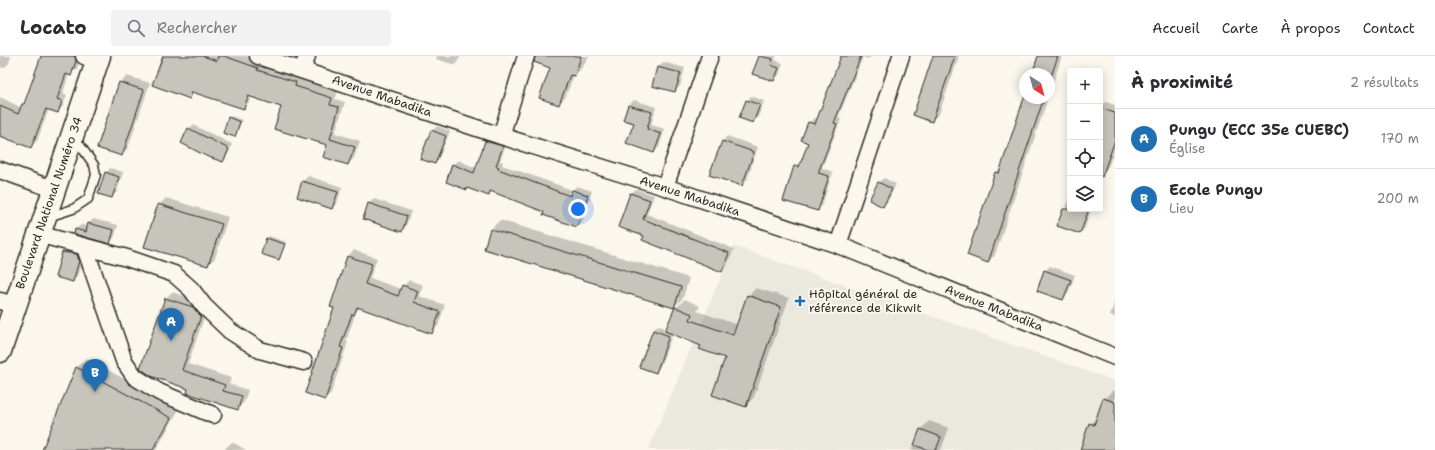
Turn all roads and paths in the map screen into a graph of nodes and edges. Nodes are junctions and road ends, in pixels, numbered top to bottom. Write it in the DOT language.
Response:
graph roads {
  1 [pos="258,56"];
  2 [pos="526,56"];
  3 [pos="710,56"];
  4 [pos="901,56"];
  5 [pos="93,58"];
  6 [pos="305,63"];
  7 [pos="72,135"];
  8 [pos="501,136"];
  9 [pos="0,170"];
  10 [pos="665,187"];
  11 [pos="53,189"];
  12 [pos="40,226"];
  13 [pos="838,245"];
  14 [pos="85,248"];
  15 [pos="7,303"];
  16 [pos="0,351"];
  17 [pos="1115,357"];
  18 [pos="304,362"];
  19 [pos="214,415"];
  1 -- 6 [label="street, Avenue Mabadika"];
  2 -- 8 [label="street"];
  3 -- 10 [label="street"];
  4 -- 13 [label="street"];
  5 -- 7 [label="main road, Boulevard National Numéro 34"];
  6 -- 8 [label="street, Avenue Mabadika"];
  7 -- 11 [label="main road, Boulevard National Numéro 34"];
  7 -- 12 [label="lane"];
  8 -- 10 [label="street, Avenue Mabadika"];
  9 -- 11 [label="street"];
  10 -- 13 [label="street, Avenue Mabadika"];
  11 -- 12 [label="main road, Boulevard National Numéro 34"];
  12 -- 14 [label="street"];
  12 -- 15 [label="main road, Boulevard National Numéro 34"];
  13 -- 17 [label="street, Avenue Mabadika"];
  14 -- 18 [label="street"];
  14 -- 19 [label="street"];
  15 -- 16 [label="main road, Boulevard National Numéro 34"];
}
